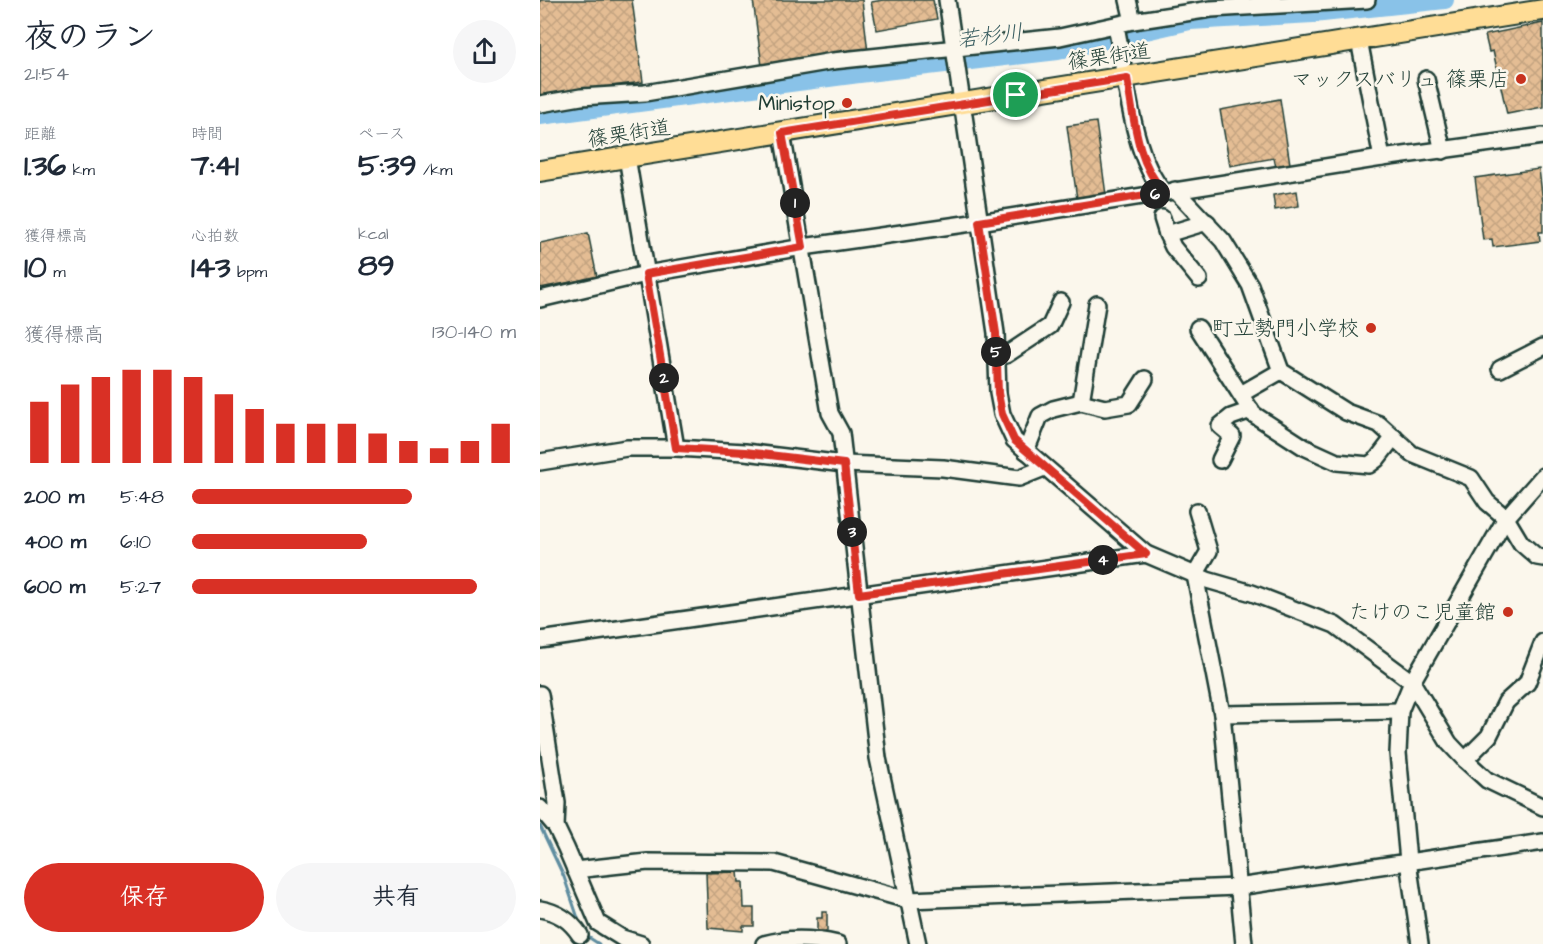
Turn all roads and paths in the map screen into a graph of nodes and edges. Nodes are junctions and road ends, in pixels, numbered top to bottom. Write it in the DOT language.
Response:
graph roads {
  1 [pos="947,0"];
  2 [pos="1128,0"];
  3 [pos="1367,0"];
  4 [pos="1286,3"];
  5 [pos="1543,10"];
  6 [pos="1132,21"];
  7 [pos="1116,26"];
  8 [pos="1359,40"];
  9 [pos="956,48"];
  10 [pos="1127,78"];
  11 [pos="1426,79"];
  12 [pos="540,104"];
  13 [pos="962,104"];
  14 [pos="782,133"];
  15 [pos="1543,136"];
  16 [pos="1443,151"];
  17 [pos="627,157"];
  18 [pos="1382,158"];
  19 [pos="540,171"];
  20 [pos="1170,191"];
  21 [pos="1162,218"];
  22 [pos="979,222"];
  23 [pos="1207,222"];
  24 [pos="1167,234"];
  25 [pos="803,247"];
  26 [pos="646,274"];
  27 [pos="1198,279"];
  28 [pos="540,299"];
  29 [pos="1061,302"];
  30 [pos="1097,304"];
  31 [pos="1198,328"];
  32 [pos="1543,347"];
  33 [pos="997,356"];
  34 [pos="1500,369"];
  35 [pos="1281,371"];
  36 [pos="1145,379"];
  37 [pos="1241,394"];
  38 [pos="1082,402"];
  39 [pos="1251,410"];
  40 [pos="1394,437"];
  41 [pos="676,448"];
  42 [pos="1026,451"];
  43 [pos="1220,460"];
  44 [pos="540,462"];
  45 [pos="844,464"];
  46 [pos="1044,468"];
  47 [pos="1543,476"];
  48 [pos="1197,511"];
  49 [pos="1506,518"];
  50 [pos="1146,554"];
  51 [pos="1543,558"];
  52 [pos="1195,575"];
  53 [pos="859,594"];
  54 [pos="540,640"];
  55 [pos="1543,642"];
  56 [pos="1412,682"];
  57 [pos="540,694"];
  58 [pos="1400,711"];
  59 [pos="1222,714"];
  60 [pos="1465,760"];
  61 [pos="1543,807"];
  62 [pos="540,808"];
  63 [pos="556,827"];
  64 [pos="1543,842"];
  65 [pos="1408,861"];
  66 [pos="575,870"];
  67 [pos="1238,887"];
  68 [pos="908,900"];
  69 [pos="540,909"];
  70 [pos="586,933"];
  71 [pos="641,944"];
  72 [pos="764,944"];
  73 [pos="838,944"];
  74 [pos="918,944"];
  75 [pos="1244,944"];
  76 [pos="1420,944"];
  1 -- 9 [label="street"];
  2 -- 6 [label="street"];
  3 -- 4 [label="street"];
  4 -- 6 [label="street"];
  5 -- 8 [label="main road, 篠栗街道"];
  6 -- 7 [label="street"];
  7 -- 9 [label="street"];
  7 -- 10 [label="street"];
  8 -- 10 [label="main road, 篠栗街道"];
  8 -- 18 [label="street"];
  9 -- 12 [label="street"];
  9 -- 13 [label="street"];
  10 -- 13 [label="main road, 篠栗街道"];
  10 -- 20 [label="street"];
  11 -- 16 [label="street"];
  13 -- 14 [label="main road, 篠栗街道"];
  13 -- 22 [label="street"];
  14 -- 17 [label="main road, 篠栗街道"];
  14 -- 25 [label="street"];
  15 -- 16 [label="street"];
  16 -- 18 [label="street"];
  17 -- 19 [label="main road, 篠栗街道"];
  17 -- 26 [label="street"];
  18 -- 20 [label="street"];
  20 -- 22 [label="street"];
  20 -- 23 [label="street"];
  21 -- 24 [label="street"];
  22 -- 25 [label="street"];
  22 -- 33 [label="street"];
  23 -- 24 [label="street"];
  23 -- 35 [label="street"];
  24 -- 27 [label="street"];
  25 -- 26 [label="street"];
  25 -- 45 [label="street"];
  26 -- 28 [label="street"];
  26 -- 41 [label="street"];
  29 -- 33 [label="street"];
  30 -- 38 [label="street"];
  31 -- 37 [label="street"];
  32 -- 34 [label="street"];
  33 -- 42 [label="street"];
  35 -- 37 [label="street"];
  35 -- 40 [label="street"];
  36 -- 38 [label="street"];
  37 -- 39 [label="street"];
  38 -- 42 [label="street"];
  39 -- 40 [label="street"];
  39 -- 43 [label="street"];
  40 -- 49 [label="street"];
  41 -- 44 [label="street"];
  41 -- 45 [label="street"];
  42 -- 46 [label="street"];
  45 -- 46 [label="street"];
  45 -- 53 [label="street"];
  46 -- 50 [label="street"];
  47 -- 49 [label="street"];
  48 -- 52 [label="street"];
  49 -- 51 [label="street"];
  49 -- 56 [label="street"];
  50 -- 52 [label="street"];
  50 -- 53 [label="street"];
  52 -- 56 [label="street"];
  52 -- 59 [label="street"];
  53 -- 54 [label="street"];
  53 -- 68 [label="street"];
  55 -- 60 [label="street"];
  56 -- 58 [label="street"];
  56 -- 60 [label="street"];
  57 -- 63 [label="street"];
  58 -- 59 [label="street"];
  58 -- 65 [label="street"];
  59 -- 67 [label="street"];
  60 -- 61 [label="street"];
  62 -- 63 [label="street"];
  63 -- 66 [label="street"];
  64 -- 65 [label="street"];
  65 -- 67 [label="street"];
  65 -- 76 [label="street"];
  66 -- 68 [label="street"];
  66 -- 70 [label="street"];
  67 -- 68 [label="street"];
  67 -- 75 [label="street"];
  68 -- 74 [label="street"];
  69 -- 70 [label="street"];
  70 -- 71 [label="street"];
  72 -- 73 [label="street"];
}
